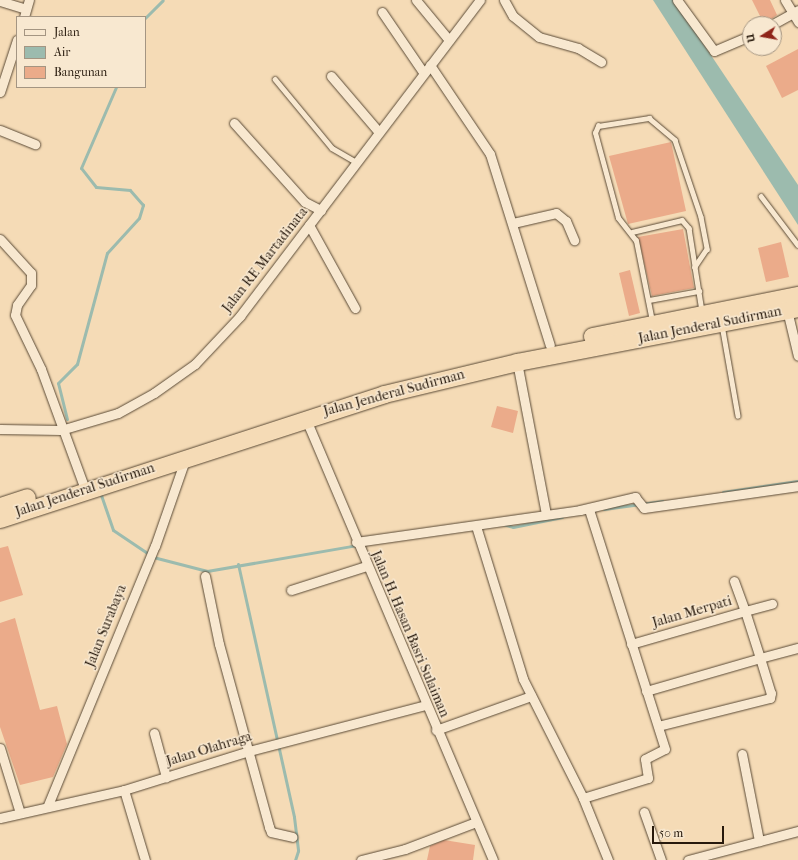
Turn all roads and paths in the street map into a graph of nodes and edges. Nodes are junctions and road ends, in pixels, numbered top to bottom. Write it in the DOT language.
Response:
graph roads {
  1 [pos="29,0"];
  2 [pos="416,0"];
  3 [pos="480,0"];
  4 [pos="504,0"];
  5 [pos="677,0"];
  6 [pos="785,0"];
  7 [pos="0,1"];
  8 [pos="382,12"];
  9 [pos="795,12"];
  10 [pos="25,13"];
  11 [pos="782,19"];
  12 [pos="798,22"];
  13 [pos="798,26"];
  14 [pos="742,39"];
  15 [pos="449,40"];
  16 [pos="16,43"];
  17 [pos="0,62"];
  18 [pos="601,62"];
  19 [pos="430,65"];
  20 [pos="9,66"];
  21 [pos="423,72"];
  22 [pos="331,76"];
  23 [pos="275,79"];
  24 [pos="0,92"];
  25 [pos="234,123"];
  26 [pos="0,130"];
  27 [pos="378,131"];
  28 [pos="34,144"];
  29 [pos="356,162"];
  30 [pos="760,196"];
  31 [pos="321,210"];
  32 [pos="513,223"];
  33 [pos="309,225"];
  34 [pos="632,232"];
  35 [pos="0,239"];
  36 [pos="574,240"];
  37 [pos="798,245"];
  38 [pos="695,267"];
  39 [pos="698,291"];
  40 [pos="798,295"];
  41 [pos="649,300"];
  42 [pos="355,308"];
  43 [pos="793,309"];
  44 [pos="702,313"];
  45 [pos="721,323"];
  46 [pos="654,330"];
  47 [pos="550,345"];
  48 [pos="798,356"];
  49 [pos="517,362"];
  50 [pos="738,416"];
  51 [pos="305,417"];
  52 [pos="0,429"];
  53 [pos="61,430"];
  54 [pos="186,457"];
  55 [pos="84,484"];
  56 [pos="798,486"];
  57 [pos="0,506"];
  58 [pos="590,512"];
  59 [pos="546,514"];
  60 [pos="0,519"];
  61 [pos="477,529"];
  62 [pos="358,544"];
  63 [pos="366,566"];
  64 [pos="205,576"];
  65 [pos="734,581"];
  66 [pos="291,590"];
  67 [pos="772,604"];
  68 [pos="745,612"];
  69 [pos="631,644"];
  70 [pos="798,648"];
  71 [pos="760,658"];
  72 [pos="646,691"];
  73 [pos="530,696"];
  74 [pos="425,705"];
  75 [pos="658,726"];
  76 [pos="436,730"];
  77 [pos="154,733"];
  78 [pos="0,748"];
  79 [pos="249,751"];
  80 [pos="742,754"];
  81 [pos="166,777"];
  82 [pos="124,790"];
  83 [pos="583,798"];
  84 [pos="48,805"];
  85 [pos="644,812"];
  86 [pos="20,813"];
  87 [pos="0,818"];
  88 [pos="476,822"];
  89 [pos="798,831"];
  90 [pos="292,837"];
  91 [pos="759,841"];
  92 [pos="714,857"];
  93 [pos="145,860"];
  94 [pos="361,860"];
  95 [pos="493,860"];
  96 [pos="608,860"];
  97 [pos="660,860"];
  98 [pos="688,860"];
  1 -- 10 [label="street"];
  2 -- 15 [label="street"];
  3 -- 15 [label="street, Jalan RE Martadinata"];
  4 -- 18 [label="street"];
  5 -- 14 [label="street"];
  6 -- 9 [label="street"];
  7 -- 10 [label="street"];
  8 -- 21 [label="street"];
  9 -- 11 [label="street"];
  9 -- 12 [label="street"];
  9 -- 13 [label="street"];
  15 -- 19 [label="street, Jalan RE Martadinata"];
  16 -- 20 [label="street"];
  17 -- 20 [label="street"];
  19 -- 21 [label="street, Jalan RE Martadinata"];
  19 -- 32 [label="street"];
  20 -- 24 [label="street"];
  21 -- 27 [label="street, Jalan RE Martadinata"];
  22 -- 27 [label="street"];
  23 -- 29 [label="lane"];
  25 -- 31 [label="street"];
  26 -- 28 [label="street"];
  27 -- 29 [label="street, Jalan RE Martadinata"];
  29 -- 31 [label="street, Jalan RE Martadinata"];
  30 -- 37 [label="lane"];
  31 -- 33 [label="street, Jalan RE Martadinata"];
  32 -- 36 [label="street"];
  32 -- 47 [label="street"];
  33 -- 42 [label="street"];
  33 -- 53 [label="street, Jalan RE Martadinata"];
  34 -- 38 [label="lane"];
  34 -- 38 [label="lane"];
  34 -- 41 [label="lane"];
  35 -- 53 [label="street"];
  38 -- 39 [label="lane"];
  39 -- 41 [label="lane"];
  39 -- 44 [label="lane"];
  40 -- 44 [label="highway, Jalan Jenderal Sudirman"];
  41 -- 46 [label="lane"];
  43 -- 45 [label="highway, Jalan Jenderal Sudirman"];
  43 -- 48 [label="street"];
  44 -- 46 [label="highway, Jalan Jenderal Sudirman"];
  45 -- 46 [label="highway, Jalan Jenderal Sudirman"];
  45 -- 50 [label="lane"];
  46 -- 47 [label="highway, Jalan Jenderal Sudirman"];
  46 -- 49 [label="highway, Jalan Jenderal Sudirman"];
  47 -- 55 [label="highway, Jalan Jenderal Sudirman"];
  49 -- 51 [label="highway, Jalan Jenderal Sudirman"];
  49 -- 59 [label="street"];
  51 -- 54 [label="highway, Jalan Jenderal Sudirman"];
  51 -- 62 [label="street, Jalan H. Hasan Basri Sulaiman"];
  52 -- 53 [label="street, Jalan RE Martadinata"];
  53 -- 55 [label="street"];
  54 -- 55 [label="highway, Jalan Jenderal Sudirman"];
  54 -- 84 [label="street, Jalan Surabaya"];
  55 -- 57 [label="highway, Jalan Jenderal Sudirman"];
  55 -- 60 [label="highway, Jalan Jenderal Sudirman"];
  56 -- 58 [label="street"];
  58 -- 59 [label="street"];
  58 -- 69 [label="street"];
  59 -- 61 [label="street"];
  61 -- 62 [label="street"];
  61 -- 73 [label="street"];
  62 -- 63 [label="street, Jalan H. Hasan Basri Sulaiman"];
  63 -- 66 [label="street"];
  63 -- 74 [label="street, Jalan H. Hasan Basri Sulaiman"];
  64 -- 79 [label="street"];
  65 -- 68 [label="street"];
  67 -- 68 [label="street"];
  68 -- 69 [label="street, Jalan Merpati"];
  68 -- 71 [label="street, Jalan Merpati"];
  69 -- 72 [label="street"];
  70 -- 71 [label="street"];
  71 -- 72 [label="street"];
  71 -- 75 [label="street, Jalan Merpati"];
  72 -- 75 [label="street"];
  73 -- 76 [label="street"];
  73 -- 83 [label="street"];
  74 -- 76 [label="street, Jalan H. Hasan Basri Sulaiman"];
  74 -- 79 [label="street, Jalan Olahraga"];
  75 -- 83 [label="street"];
  76 -- 88 [label="street, Jalan H. Hasan Basri Sulaiman"];
  77 -- 81 [label="street"];
  78 -- 86 [label="street"];
  79 -- 81 [label="street, Jalan Olahraga"];
  79 -- 90 [label="street"];
  80 -- 91 [label="street"];
  81 -- 82 [label="street, Jalan Olahraga"];
  82 -- 84 [label="street, Jalan Olahraga"];
  82 -- 93 [label="street"];
  83 -- 96 [label="street"];
  84 -- 86 [label="street, Jalan Olahraga"];
  85 -- 97 [label="street"];
  86 -- 87 [label="street, Jalan Olahraga"];
  88 -- 94 [label="street"];
  88 -- 95 [label="street, Jalan H. Hasan Basri Sulaiman"];
  89 -- 91 [label="street"];
  91 -- 92 [label="street"];
  92 -- 98 [label="street"];
}
